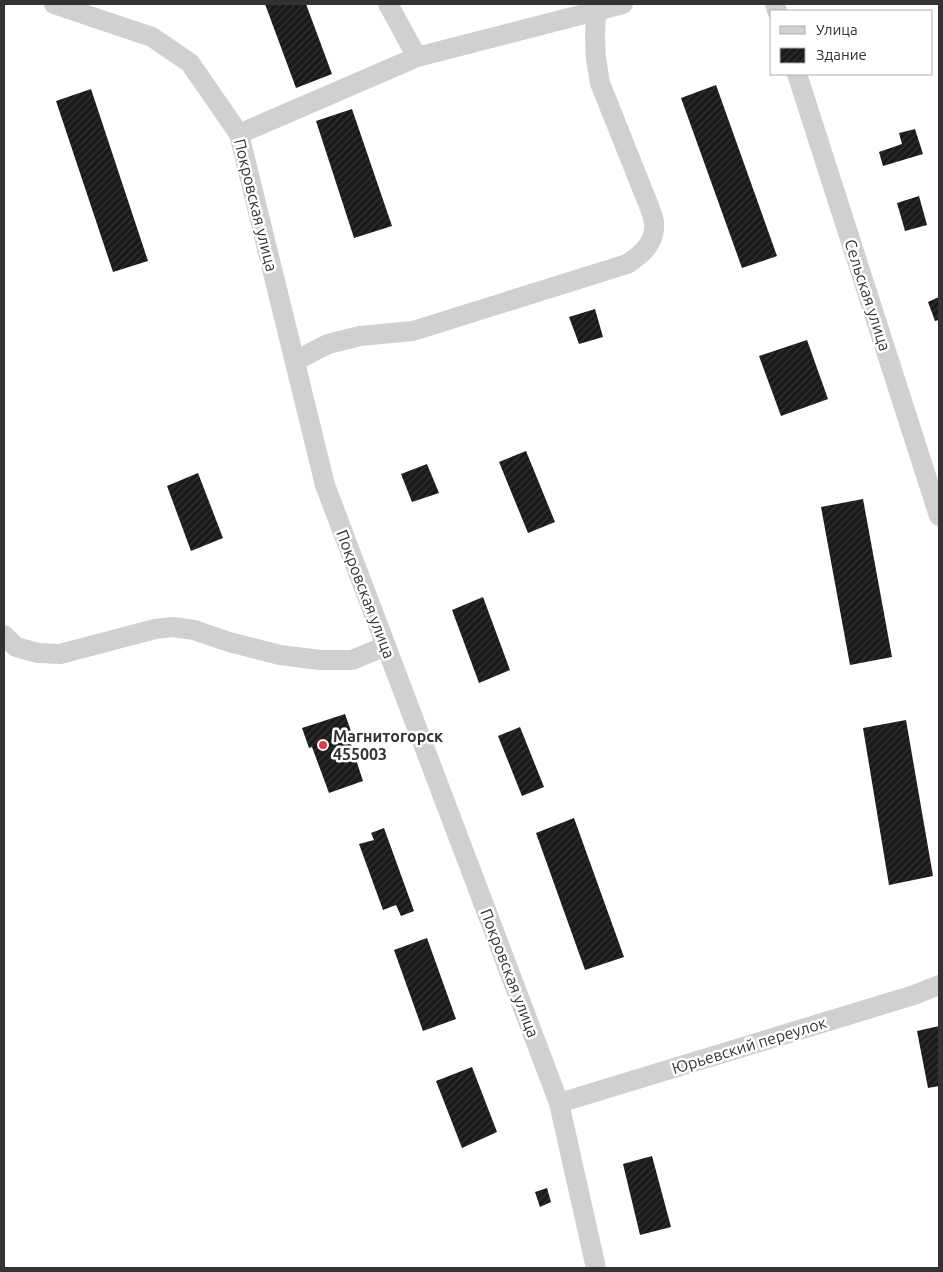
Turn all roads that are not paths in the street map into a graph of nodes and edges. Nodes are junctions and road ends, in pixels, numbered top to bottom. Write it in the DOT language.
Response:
graph roads {
  1 [pos="54,4"];
  2 [pos="388,4"];
  3 [pos="623,4"];
  4 [pos="596,10"];
  5 [pos="417,57"];
  6 [pos="797,75"];
  7 [pos="239,134"];
  8 [pos="295,361"];
  9 [pos="939,516"];
  10 [pos="4,635"];
  11 [pos="386,646"];
  12 [pos="939,985"];
  13 [pos="559,1103"];
  14 [pos="596,1268"];
  1 -- 7 [label="street, Покровская улица"];
  2 -- 5 [label="street"];
  3 -- 4 [label="street"];
  4 -- 5 [label="street"];
  4 -- 8 [label="street"];
  5 -- 7 [label="street"];
  6 -- 9 [label="street, Сельская улица"];
  7 -- 8 [label="street, Покровская улица"];
  8 -- 11 [label="street, Покровская улица"];
  10 -- 11 [label="street"];
  11 -- 13 [label="street, Покровская улица"];
  12 -- 13 [label="street, Юрьевский переулок"];
  13 -- 14 [label="street, Покровская улица"];
}
